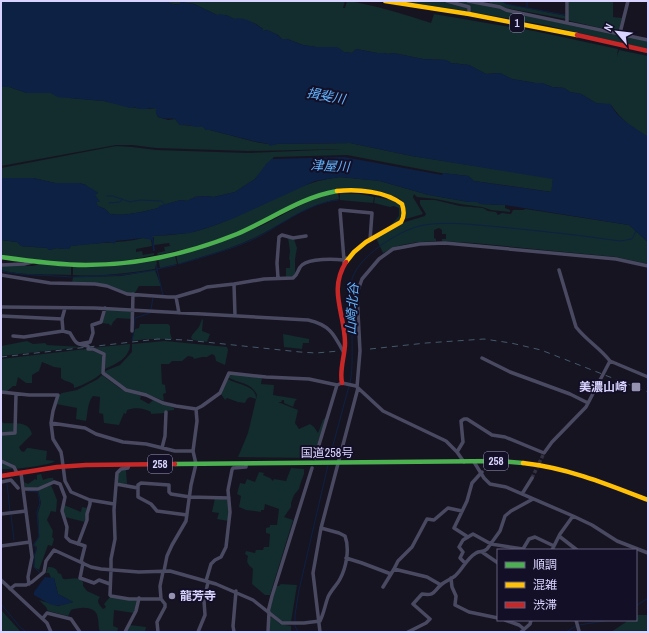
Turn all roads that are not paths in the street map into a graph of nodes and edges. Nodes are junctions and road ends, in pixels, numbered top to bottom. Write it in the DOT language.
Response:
graph roads {
  1 [pos="385,1"];
  2 [pos="447,1"];
  3 [pos="468,1"];
  4 [pos="567,1"];
  5 [pos="628,1"];
  6 [pos="487,3"];
  7 [pos="469,14"];
  8 [pos="567,22"];
  9 [pos="620,33"];
  10 [pos="648,40"];
  11 [pos="648,51"];
  12 [pos="306,236"];
  13 [pos="370,240"];
  14 [pos="1,257"];
  15 [pos="33,262"];
  16 [pos="344,262"];
  17 [pos="1,266"];
  18 [pos="648,266"];
  19 [pos="559,270"];
  20 [pos="1,275"];
  21 [pos="278,278"];
  22 [pos="234,284"];
  23 [pos="133,294"];
  24 [pos="176,297"];
  25 [pos="1,308"];
  26 [pos="65,308"];
  27 [pos="105,308"];
  28 [pos="133,310"];
  29 [pos="179,313"];
  30 [pos="1,316"];
  31 [pos="234,316"];
  32 [pos="62,319"];
  33 [pos="63,331"];
  34 [pos="132,331"];
  35 [pos="13,336"];
  36 [pos="78,345"];
  37 [pos="344,354"];
  38 [pos="482,358"];
  39 [pos="610,361"];
  40 [pos="648,377"];
  41 [pos="340,384"];
  42 [pos="357,387"];
  43 [pos="1,392"];
  44 [pos="16,394"];
  45 [pos="588,403"];
  46 [pos="196,409"];
  47 [pos="166,412"];
  48 [pos="51,423"];
  49 [pos="1,434"];
  50 [pos="162,448"];
  51 [pos="193,451"];
  52 [pos="457,452"];
  53 [pos="315,458"];
  54 [pos="1,461"];
  55 [pos="464,462"];
  56 [pos="474,462"];
  57 [pos="336,463"];
  58 [pos="196,464"];
  59 [pos="246,464"];
  60 [pos="130,465"];
  61 [pos="312,468"];
  62 [pos="19,472"];
  63 [pos="482,472"];
  64 [pos="1,476"];
  65 [pos="532,478"];
  66 [pos="1,482"];
  67 [pos="116,484"];
  68 [pos="18,488"];
  69 [pos="138,488"];
  70 [pos="23,489"];
  71 [pos="522,494"];
  72 [pos="190,497"];
  73 [pos="229,498"];
  74 [pos="533,499"];
  75 [pos="90,500"];
  76 [pos="648,500"];
  77 [pos="114,504"];
  78 [pos="26,511"];
  79 [pos="462,511"];
  80 [pos="1,514"];
  81 [pos="187,516"];
  82 [pos="573,516"];
  83 [pos="320,528"];
  84 [pos="559,536"];
  85 [pos="468,537"];
  86 [pos="30,542"];
  87 [pos="78,544"];
  88 [pos="491,544"];
  89 [pos="1,546"];
  90 [pos="554,546"];
  91 [pos="632,548"];
  92 [pos="552,549"];
  93 [pos="576,549"];
  94 [pos="637,549"];
  95 [pos="482,552"];
  96 [pos="648,552"];
  97 [pos="346,558"];
  98 [pos="82,562"];
  99 [pos="497,562"];
  100 [pos="465,563"];
  101 [pos="394,569"];
  102 [pos="111,570"];
  103 [pos="164,571"];
  104 [pos="391,574"];
  105 [pos="451,578"];
  106 [pos="1,580"];
  107 [pos="207,582"];
  108 [pos="29,584"];
  109 [pos="110,584"];
  110 [pos="440,585"];
  111 [pos="384,587"];
  112 [pos="10,589"];
  113 [pos="236,592"];
  114 [pos="139,598"];
  115 [pos="161,599"];
  116 [pos="268,612"];
  117 [pos="43,618"];
  118 [pos="497,618"];
  119 [pos="320,621"];
  120 [pos="513,621"];
  121 [pos="532,621"];
  122 [pos="576,621"];
  123 [pos="522,630"];
  124 [pos="579,631"];
  125 [pos="51,632"];
  126 [pos="80,632"];
  127 [pos="125,632"];
  128 [pos="158,632"];
  129 [pos="198,632"];
  130 [pos="234,632"];
  131 [pos="268,632"];
  132 [pos="320,632"];
  133 [pos="408,632"];
  1 -- 7 [label="main road, 1"];
  2 -- 7 [label="street"];
  3 -- 6 [label="street"];
  4 -- 8 [label="street"];
  5 -- 9 [label="street"];
  6 -- 8 [label="street"];
  7 -- 11 [label="main road, 1"];
  8 -- 9 [label="street"];
  9 -- 10 [label="street"];
  12 -- 21 [label="street"];
  13 -- 15 [label="main road"];
  13 -- 16 [label="main road"];
  13 -- 16 [label="street"];
  14 -- 15 [label="main road"];
  15 -- 17 [label="street"];
  16 -- 21 [label="street"];
  16 -- 37 [label="main road"];
  18 -- 42 [label="street"];
  19 -- 39 [label="street"];
  20 -- 23 [label="street"];
  21 -- 22 [label="street"];
  22 -- 24 [label="street"];
  22 -- 31 [label="street"];
  23 -- 24 [label="street"];
  23 -- 28 [label="street"];
  24 -- 29 [label="street"];
  25 -- 26 [label="street"];
  26 -- 27 [label="street"];
  26 -- 32 [label="street"];
  27 -- 28 [label="street"];
  27 -- 36 [label="street"];
  28 -- 29 [label="street"];
  28 -- 34 [label="street"];
  29 -- 31 [label="street"];
  30 -- 32 [label="street"];
  31 -- 37 [label="street"];
  32 -- 33 [label="street"];
  33 -- 35 [label="street"];
  33 -- 36 [label="street"];
  36 -- 46 [label="street"];
  37 -- 41 [label="main road"];
  38 -- 45 [label="street"];
  39 -- 40 [label="street"];
  39 -- 45 [label="street"];
  41 -- 42 [label="street"];
  41 -- 46 [label="street"];
  41 -- 53 [label="street"];
  42 -- 52 [label="street"];
  42 -- 57 [label="street"];
  43 -- 44 [label="street"];
  44 -- 48 [label="street"];
  44 -- 49 [label="street"];
  45 -- 52 [label="street"];
  46 -- 51 [label="street"];
  47 -- 50 [label="street"];
  48 -- 50 [label="street"];
  48 -- 75 [label="street"];
  50 -- 51 [label="street"];
  51 -- 58 [label="street"];
  52 -- 55 [label="street"];
  54 -- 62 [label="street"];
  55 -- 56 [label="main road, 国道258号 / 258"];
  55 -- 57 [label="main road, 国道258号 / 258"];
  56 -- 63 [label="street"];
  56 -- 76 [label="main road, 国道258号 / 258"];
  57 -- 59 [label="main road, 国道258号 / 258"];
  57 -- 83 [label="street"];
  58 -- 59 [label="main road, 国道258号 / 258"];
  58 -- 60 [label="main road, 国道258号 / 258"];
  58 -- 72 [label="street"];
  59 -- 73 [label="street"];
  60 -- 62 [label="main road, 国道258号 / 258"];
  60 -- 67 [label="street"];
  61 -- 116 [label="street"];
  62 -- 64 [label="main road, 国道258号 / 258"];
  62 -- 70 [label="street"];
  63 -- 71 [label="street"];
  63 -- 79 [label="street"];
  65 -- 71 [label="street"];
  66 -- 68 [label="street"];
  67 -- 69 [label="street"];
  67 -- 77 [label="street"];
  69 -- 72 [label="street"];
  69 -- 81 [label="street"];
  70 -- 78 [label="street"];
  70 -- 87 [label="street"];
  71 -- 74 [label="street"];
  72 -- 73 [label="street"];
  72 -- 81 [label="street"];
  73 -- 107 [label="street"];
  74 -- 82 [label="street"];
  74 -- 88 [label="street"];
  75 -- 77 [label="street"];
  75 -- 87 [label="street"];
  77 -- 102 [label="street"];
  78 -- 80 [label="street"];
  78 -- 86 [label="street"];
  79 -- 85 [label="street"];
  79 -- 101 [label="street"];
  81 -- 103 [label="street"];
  82 -- 84 [label="street"];
  82 -- 91 [label="street"];
  83 -- 97 [label="street"];
  83 -- 119 [label="street"];
  84 -- 90 [label="street"];
  84 -- 93 [label="street"];
  85 -- 88 [label="street"];
  85 -- 100 [label="street"];
  86 -- 89 [label="street"];
  86 -- 108 [label="street"];
  87 -- 98 [label="street"];
  88 -- 90 [label="street"];
  88 -- 95 [label="street"];
  90 -- 92 [label="street"];
  94 -- 96 [label="street"];
  95 -- 99 [label="street"];
  95 -- 100 [label="street"];
  97 -- 104 [label="street"];
  97 -- 119 [label="street"];
  98 -- 102 [label="street"];
  98 -- 108 [label="street"];
  98 -- 109 [label="street"];
  100 -- 105 [label="street"];
  101 -- 104 [label="street"];
  101 -- 110 [label="street"];
  102 -- 103 [label="street"];
  102 -- 109 [label="street"];
  103 -- 107 [label="street"];
  103 -- 115 [label="street"];
  104 -- 111 [label="street"];
  105 -- 110 [label="street"];
  105 -- 118 [label="street"];
  106 -- 112 [label="street"];
  107 -- 113 [label="street"];
  107 -- 129 [label="street"];
  108 -- 112 [label="street"];
  109 -- 114 [label="street"];
  110 -- 133 [label="street"];
  112 -- 117 [label="street"];
  113 -- 116 [label="street"];
  113 -- 130 [label="street"];
  114 -- 115 [label="street"];
  114 -- 127 [label="street"];
  115 -- 128 [label="street"];
  116 -- 119 [label="street"];
  116 -- 131 [label="street"];
  117 -- 125 [label="street"];
  117 -- 126 [label="street"];
  119 -- 132 [label="street"];
  120 -- 123 [label="street"];
  121 -- 123 [label="street"];
  122 -- 124 [label="street"];
}
